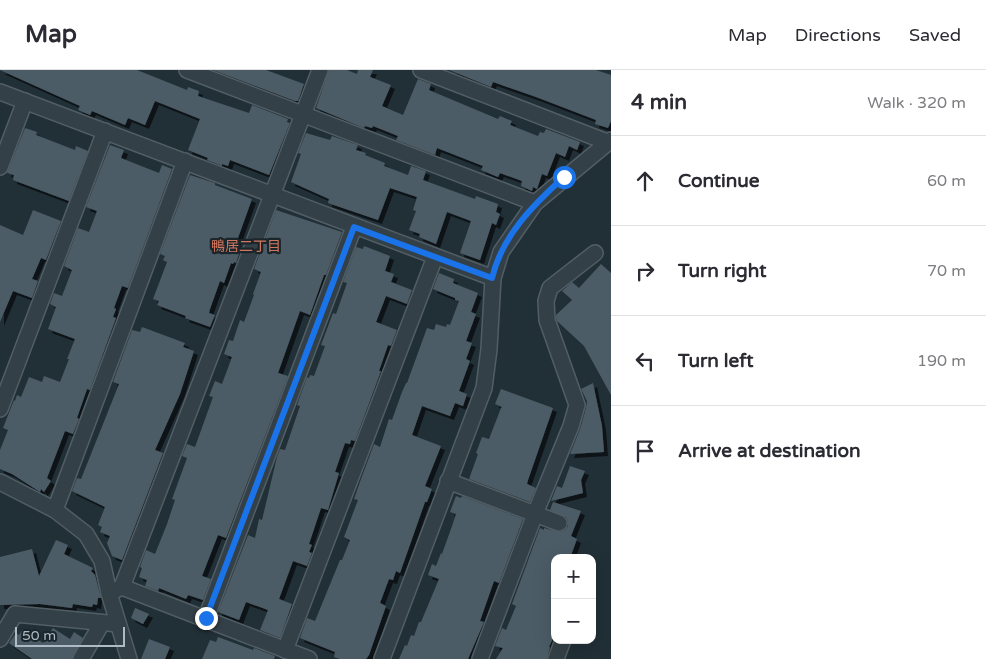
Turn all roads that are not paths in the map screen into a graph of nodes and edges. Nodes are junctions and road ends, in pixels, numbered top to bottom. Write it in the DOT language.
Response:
graph roads {
  1 [pos="187,70"];
  2 [pos="320,70"];
  3 [pos="421,70"];
  4 [pos="0,92"];
  5 [pos="25,101"];
  6 [pos="304,115"];
  7 [pos="105,131"];
  8 [pos="609,141"];
  9 [pos="185,161"];
  10 [pos="0,167"];
  11 [pos="273,195"];
  12 [pos="535,203"];
  13 [pos="354,227"];
  14 [pos="595,253"];
  15 [pos="436,257"];
  16 [pos="492,278"];
  17 [pos="0,409"];
  18 [pos="448,481"];
  19 [pos="0,482"];
  20 [pos="55,510"];
  21 [pos="535,514"];
  22 [pos="559,523"];
  23 [pos="116,590"];
  24 [pos="206,618"];
  25 [pos="102,623"];
  26 [pos="118,624"];
  27 [pos="2,629"];
  28 [pos="562,644"];
  29 [pos="285,650"];
  30 [pos="81,659"];
  31 [pos="129,659"];
  32 [pos="309,659"];
  33 [pos="382,659"];
  34 [pos="480,659"];
  35 [pos="556,659"];
  1 -- 6 [label="street"];
  2 -- 6 [label="street"];
  3 -- 8 [label="street"];
  4 -- 5 [label="street"];
  5 -- 7 [label="street"];
  5 -- 10 [label="street"];
  6 -- 11 [label="street"];
  6 -- 12 [label="street"];
  7 -- 9 [label="street"];
  7 -- 17 [label="street"];
  8 -- 12 [label="street"];
  9 -- 11 [label="street"];
  9 -- 20 [label="street"];
  11 -- 13 [label="street"];
  11 -- 23 [label="street"];
  12 -- 16 [label="street"];
  13 -- 15 [label="street"];
  13 -- 24 [label="street"];
  14 -- 21 [label="street"];
  15 -- 16 [label="street"];
  15 -- 29 [label="street"];
  16 -- 18 [label="street"];
  18 -- 21 [label="street"];
  18 -- 33 [label="street"];
  19 -- 20 [label="street"];
  20 -- 23 [label="street"];
  21 -- 22 [label="street"];
  21 -- 34 [label="street"];
  23 -- 24 [label="street"];
  23 -- 26 [label="street"];
  24 -- 29 [label="street"];
  25 -- 26 [label="street"];
  25 -- 27 [label="street"];
  25 -- 30 [label="street"];
  26 -- 31 [label="street"];
  28 -- 35 [label="street"];
  29 -- 32 [label="street"];
}
